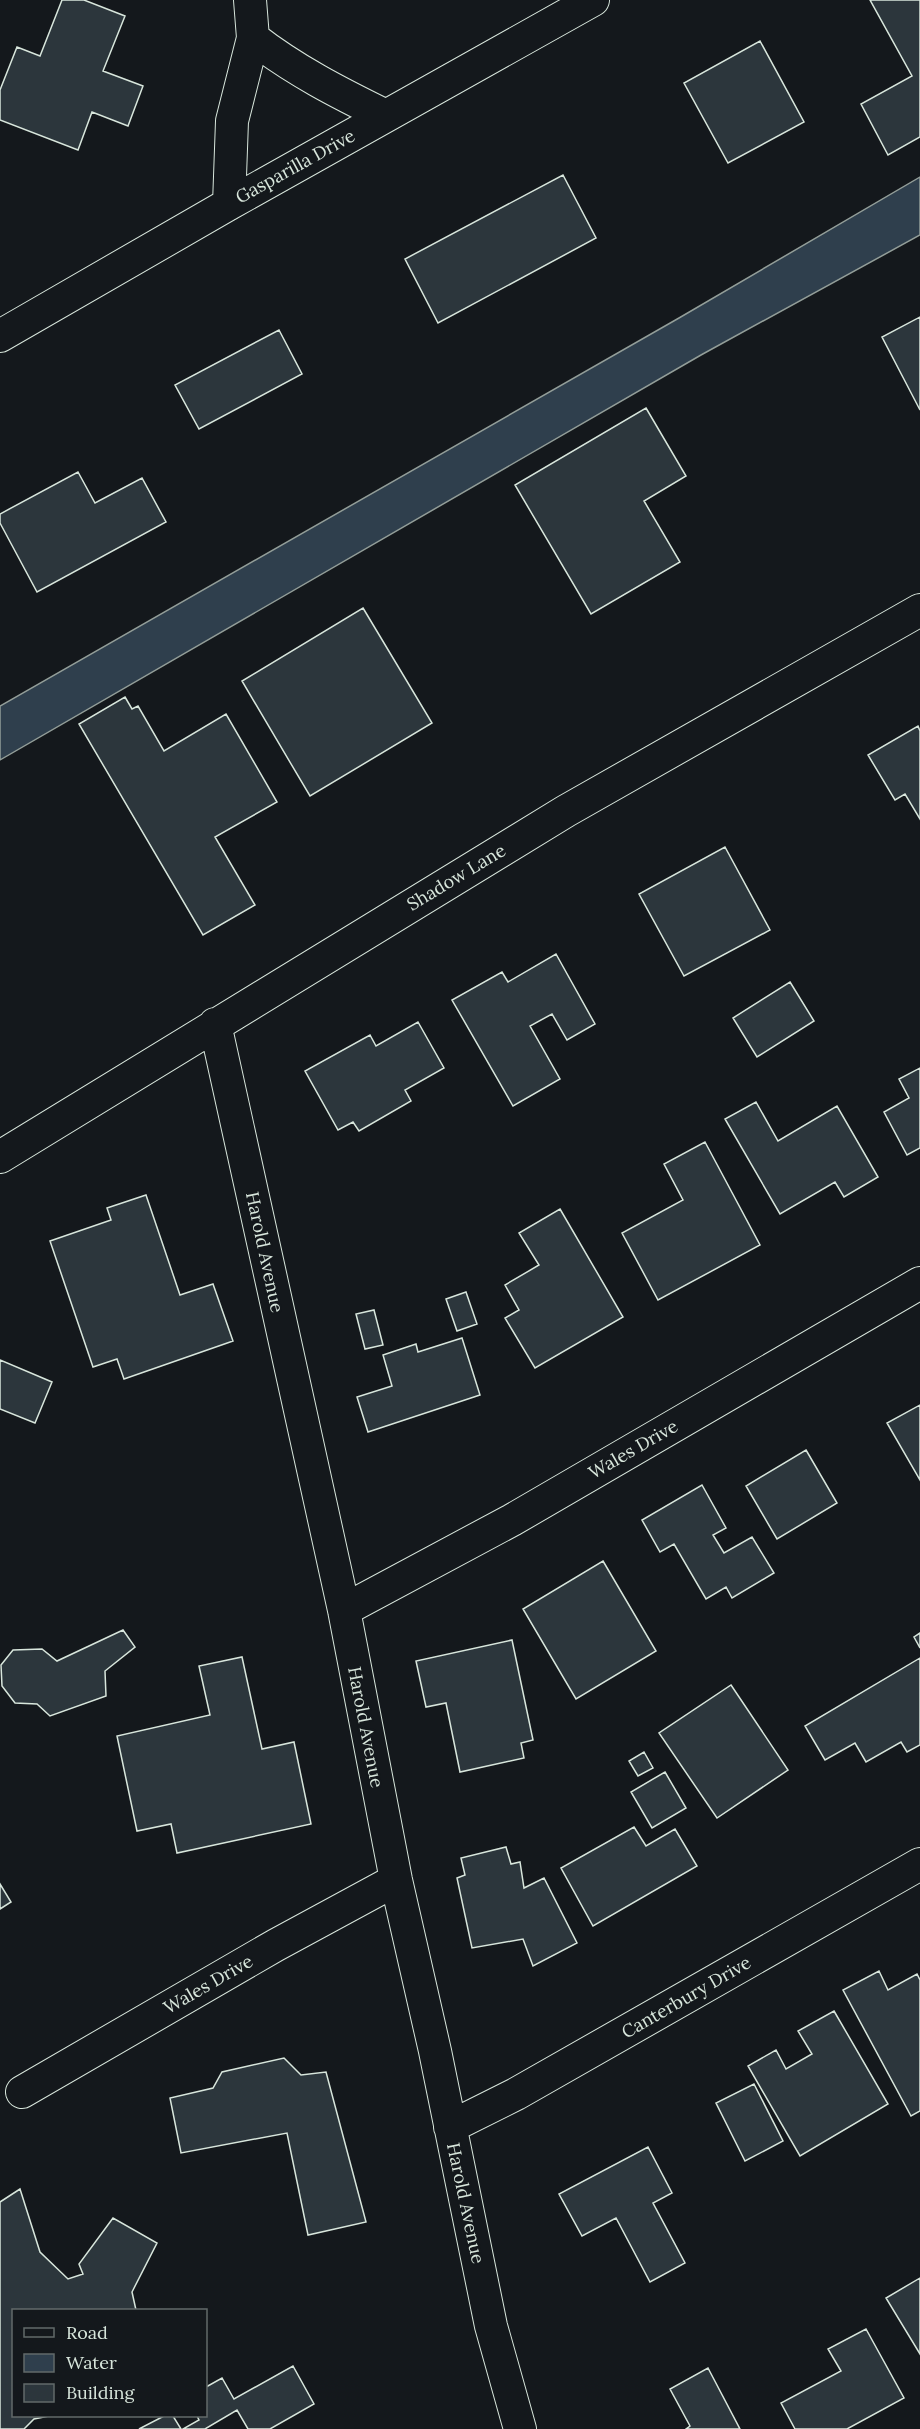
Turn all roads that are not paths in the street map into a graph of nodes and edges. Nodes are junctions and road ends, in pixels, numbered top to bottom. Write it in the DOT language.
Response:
graph roads {
  1 [pos="250,0"];
  2 [pos="592,0"];
  3 [pos="253,38"];
  4 [pos="386,116"];
  5 [pos="229,204"];
  6 [pos="0,336"];
  7 [pos="920,610"];
  8 [pos="215,1024"];
  9 [pos="0,1156"];
  10 [pos="920,1283"];
  11 [pos="344,1610"];
  12 [pos="920,1864"];
  13 [pos="396,1880"];
  14 [pos="22,2092"];
  15 [pos="450,2127"];
  16 [pos="520,2429"];
  1 -- 3 [label="street"];
  2 -- 4 [label="street, Gasparilla Drive"];
  3 -- 4 [label="street"];
  3 -- 5 [label="street"];
  4 -- 5 [label="street, Gasparilla Drive"];
  5 -- 6 [label="street, Gasparilla Drive"];
  7 -- 8 [label="street, Shadow Lane"];
  8 -- 9 [label="street, Shadow Lane"];
  8 -- 11 [label="street, Harold Avenue"];
  10 -- 11 [label="street, Wales Drive"];
  11 -- 13 [label="street, Harold Avenue"];
  12 -- 15 [label="street, Canterbury Drive"];
  13 -- 14 [label="street, Wales Drive"];
  13 -- 15 [label="street, Harold Avenue"];
  15 -- 16 [label="street, Harold Avenue"];
}
